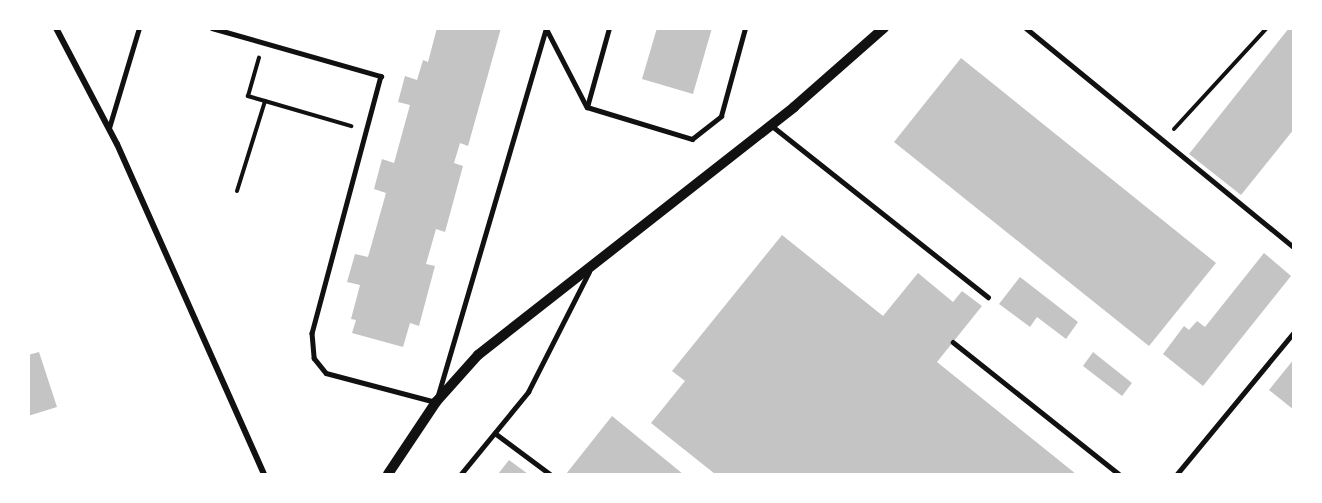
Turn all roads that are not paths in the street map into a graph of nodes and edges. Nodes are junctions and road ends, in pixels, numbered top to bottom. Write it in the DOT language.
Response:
graph roads {
  1 [pos="56,28"];
  2 [pos="139,28"];
  3 [pos="212,28"];
  4 [pos="609,28"];
  5 [pos="745,28"];
  6 [pos="884,28"];
  7 [pos="1026,28"];
  8 [pos="546,29"];
  9 [pos="587,107"];
  10 [pos="771,125"];
  11 [pos="109,128"];
  12 [pos="1293,247"];
  13 [pos="593,263"];
  14 [pos="988,297"];
  15 [pos="1293,332"];
  16 [pos="953,342"];
  17 [pos="436,402"];
  18 [pos="495,433"];
  19 [pos="264,474"];
  20 [pos="388,474"];
  21 [pos="461,474"];
  22 [pos="550,474"];
  23 [pos="1119,474"];
  24 [pos="1177,474"];
  1 -- 11 [label="street"];
  2 -- 11 [label="lane"];
  3 -- 17 [label="lane"];
  4 -- 9 [label="lane"];
  5 -- 9 [label="lane"];
  6 -- 10 [label="street"];
  7 -- 12 [label="lane"];
  8 -- 9 [label="lane"];
  8 -- 17 [label="lane"];
  10 -- 13 [label="street"];
  10 -- 14 [label="lane"];
  11 -- 19 [label="street"];
  13 -- 17 [label="street"];
  13 -- 18 [label="lane"];
  15 -- 24 [label="lane"];
  16 -- 23 [label="lane"];
  17 -- 20 [label="street"];
  18 -- 21 [label="lane"];
  18 -- 22 [label="lane"];
}
